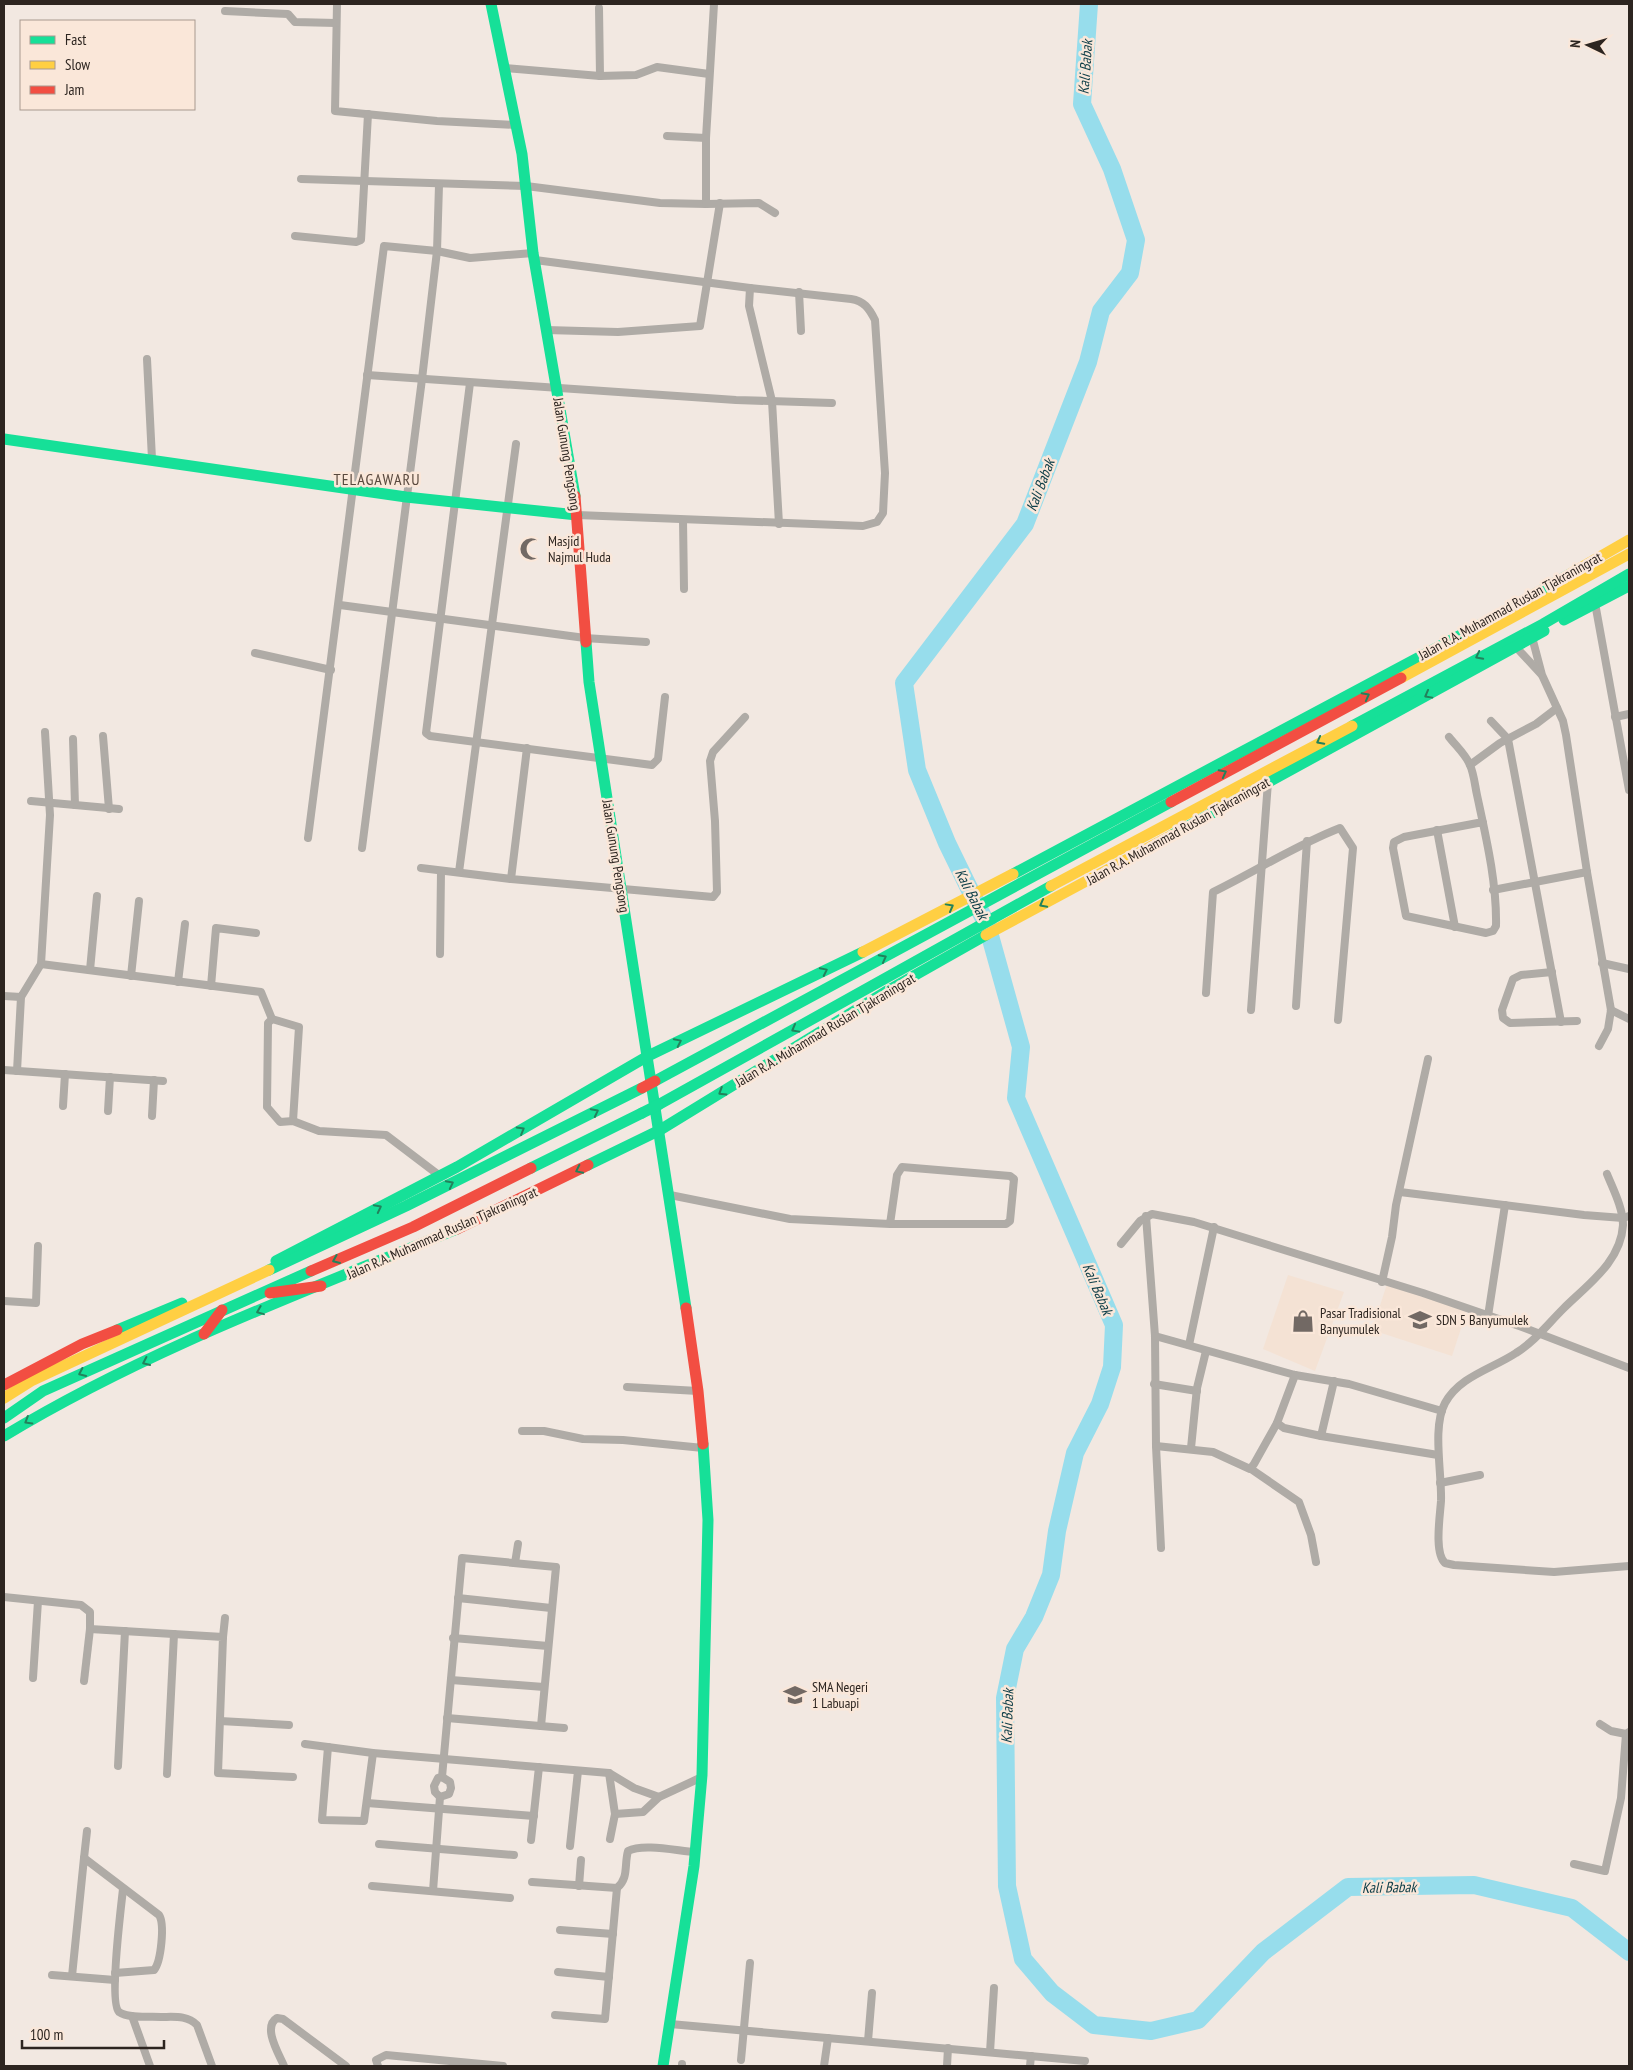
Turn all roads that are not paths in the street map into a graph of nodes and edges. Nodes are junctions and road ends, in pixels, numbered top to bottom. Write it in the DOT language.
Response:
graph roads {
  1 [pos="337,4"];
  2 [pos="491,4"];
  3 [pos="714,4"];
  4 [pos="599,8"];
  5 [pos="225,11"];
  6 [pos="336,23"];
  7 [pos="506,68"];
  8 [pos="709,74"];
  9 [pos="600,76"];
  10 [pos="368,114"];
  11 [pos="516,125"];
  12 [pos="667,136"];
  13 [pos="706,138"];
  14 [pos="301,179"];
  15 [pos="364,181"];
  16 [pos="439,185"];
  17 [pos="526,186"];
  18 [pos="720,203"];
  19 [pos="706,204"];
  20 [pos="775,213"];
  21 [pos="295,236"];
  22 [pos="437,251"];
  23 [pos="534,256"];
  24 [pos="707,282"];
  25 [pos="750,288"];
  26 [pos="799,292"];
  27 [pos="546,330"];
  28 [pos="801,331"];
  29 [pos="147,358"];
  30 [pos="367,375"];
  31 [pos="422,379"];
  32 [pos="470,383"];
  33 [pos="556,388"];
  34 [pos="772,401"];
  35 [pos="832,403"];
  36 [pos="4,439"];
  37 [pos="516,444"];
  38 [pos="152,459"];
  39 [pos="352,489"];
  40 [pos="406,496"];
  41 [pos="456,502"];
  42 [pos="508,508"];
  43 [pos="577,515"];
  44 [pos="683,520"];
  45 [pos="778,524"];
  46 [pos="1629,540"];
  47 [pos="1629,554"];
  48 [pos="1576,571"];
  49 [pos="1629,574"];
  50 [pos="1629,586"];
  51 [pos="684,589"];
  52 [pos="1550,597"];
  53 [pos="1592,604"];
  54 [pos="340,605"];
  55 [pos="391,612"];
  56 [pos="1524,612"];
  57 [pos="1561,612"];
  58 [pos="1498,615"];
  59 [pos="440,620"];
  60 [pos="1543,624"];
  61 [pos="491,627"];
  62 [pos="1532,637"];
  63 [pos="585,638"];
  64 [pos="646,642"];
  65 [pos="1516,647"];
  66 [pos="255,654"];
  67 [pos="331,670"];
  68 [pos="1542,675"];
  69 [pos="664,697"];
  70 [pos="1557,708"];
  71 [pos="1629,714"];
  72 [pos="745,717"];
  73 [pos="1615,717"];
  74 [pos="1491,721"];
  75 [pos="45,732"];
  76 [pos="103,736"];
  77 [pos="1449,737"];
  78 [pos="73,738"];
  79 [pos="1508,739"];
  80 [pos="475,742"];
  81 [pos="527,748"];
  82 [pos="600,759"];
  83 [pos="1626,760"];
  84 [pos="1470,765"];
  85 [pos="1268,782"];
  86 [pos="1629,790"];
  87 [pos="31,801"];
  88 [pos="49,802"];
  89 [pos="75,805"];
  90 [pos="109,808"];
  91 [pos="119,810"];
  92 [pos="1483,822"];
  93 [pos="1117,824"];
  94 [pos="1437,830"];
  95 [pos="308,838"];
  96 [pos="1307,841"];
  97 [pos="362,848"];
  98 [pos="1071,849"];
  99 [pos="421,868"];
  100 [pos="1262,868"];
  101 [pos="441,870"];
  102 [pos="459,872"];
  103 [pos="1587,872"];
  104 [pos="511,879"];
  105 [pos="1536,881"];
  106 [pos="621,887"];
  107 [pos="1493,890"];
  108 [pos="97,896"];
  109 [pos="138,901"];
  110 [pos="185,924"];
  111 [pos="1456,927"];
  112 [pos="256,933"];
  113 [pos="440,954"];
  114 [pos="1602,963"];
  115 [pos="41,964"];
  116 [pos="1629,969"];
  117 [pos="90,970"];
  118 [pos="1552,972"];
  119 [pos="131,976"];
  120 [pos="178,982"];
  121 [pos="211,986"];
  122 [pos="1206,993"];
  123 [pos="4,996"];
  124 [pos="21,997"];
  125 [pos="1296,1006"];
  126 [pos="1252,1010"];
  127 [pos="1611,1010"];
  128 [pos="272,1019"];
  129 [pos="1629,1019"];
  130 [pos="1338,1020"];
  131 [pos="1578,1021"];
  132 [pos="1561,1022"];
  133 [pos="1599,1046"];
  134 [pos="648,1056"];
  135 [pos="1428,1059"];
  136 [pos="4,1070"];
  137 [pos="17,1071"];
  138 [pos="65,1074"];
  139 [pos="110,1077"];
  140 [pos="154,1080"];
  141 [pos="163,1081"];
  142 [pos="63,1106"];
  143 [pos="108,1111"];
  144 [pos="152,1116"];
  145 [pos="293,1121"];
  146 [pos="660,1130"];
  147 [pos="1607,1174"];
  148 [pos="440,1176"];
  149 [pos="1400,1192"];
  150 [pos="670,1195"];
  151 [pos="1505,1205"];
  152 [pos="1146,1216"];
  153 [pos="1626,1217"];
  154 [pos="890,1224"];
  155 [pos="1214,1227"];
  156 [pos="1122,1244"];
  157 [pos="38,1246"];
  158 [pos="273,1262"];
  159 [pos="244,1281"];
  160 [pos="1382,1282"];
  161 [pos="321,1286"];
  162 [pos="258,1294"];
  163 [pos="4,1301"];
  164 [pos="200,1304"];
  165 [pos="170,1309"];
  166 [pos="222,1310"];
  167 [pos="1488,1316"];
  168 [pos="204,1334"];
  169 [pos="1540,1334"];
  170 [pos="1154,1336"];
  171 [pos="1189,1345"];
  172 [pos="1206,1350"];
  173 [pos="1629,1368"];
  174 [pos="1295,1375"];
  175 [pos="1334,1381"];
  176 [pos="1154,1384"];
  177 [pos="4,1385"];
  178 [pos="627,1387"];
  179 [pos="698,1391"];
  180 [pos="1197,1391"];
  181 [pos="4,1398"];
  182 [pos="1442,1411"];
  183 [pos="4,1418"];
  184 [pos="1277,1423"];
  185 [pos="522,1431"];
  186 [pos="4,1436"];
  187 [pos="1321,1436"];
  188 [pos="1156,1446"];
  189 [pos="702,1448"];
  190 [pos="1191,1448"];
  191 [pos="1438,1455"];
  192 [pos="1251,1469"];
  193 [pos="1480,1475"];
  194 [pos="1440,1483"];
  195 [pos="518,1544"];
  196 [pos="1161,1548"];
  197 [pos="1316,1562"];
  198 [pos="515,1563"];
  199 [pos="1629,1566"];
  200 [pos="4,1597"];
  201 [pos="458,1598"];
  202 [pos="38,1601"];
  203 [pos="551,1608"];
  204 [pos="226,1618"];
  205 [pos="90,1629"];
  206 [pos="124,1631"];
  207 [pos="174,1634"];
  208 [pos="223,1637"];
  209 [pos="453,1638"];
  210 [pos="548,1646"];
  211 [pos="33,1678"];
  212 [pos="84,1680"];
  213 [pos="451,1680"];
  214 [pos="544,1687"];
  215 [pos="447,1718"];
  216 [pos="220,1721"];
  217 [pos="1600,1724"];
  218 [pos="288,1725"];
  219 [pos="541,1726"];
  220 [pos="564,1728"];
  221 [pos="1628,1733"];
  222 [pos="305,1744"];
  223 [pos="328,1747"];
  224 [pos="373,1753"];
  225 [pos="443,1759"];
  226 [pos="118,1766"];
  227 [pos="539,1767"];
  228 [pos="578,1771"];
  229 [pos="610,1773"];
  230 [pos="167,1774"];
  231 [pos="293,1777"];
  232 [pos="442,1777"];
  233 [pos="702,1777"];
  234 [pos="659,1797"];
  235 [pos="440,1798"];
  236 [pos="367,1803"];
  237 [pos="439,1808"];
  238 [pos="615,1814"];
  239 [pos="534,1816"];
  240 [pos="87,1831"];
  241 [pos="610,1839"];
  242 [pos="531,1840"];
  243 [pos="379,1844"];
  244 [pos="570,1846"];
  245 [pos="435,1849"];
  246 [pos="695,1852"];
  247 [pos="514,1855"];
  248 [pos="84,1858"];
  249 [pos="581,1860"];
  250 [pos="1574,1864"];
  251 [pos="532,1882"];
  252 [pos="372,1886"];
  253 [pos="579,1886"];
  254 [pos="617,1888"];
  255 [pos="123,1890"];
  256 [pos="433,1892"];
  257 [pos="510,1898"];
  258 [pos="560,1930"];
  259 [pos="613,1934"];
  260 [pos="750,1962"];
  261 [pos="558,1972"];
  262 [pos="52,1975"];
  263 [pos="72,1976"];
  264 [pos="115,1976"];
  265 [pos="609,1977"];
  266 [pos="994,1988"];
  267 [pos="872,1993"];
  268 [pos="555,2015"];
  269 [pos="132,2016"];
  270 [pos="670,2024"];
  271 [pos="744,2030"];
  272 [pos="828,2038"];
  273 [pos="868,2041"];
  274 [pos="948,2048"];
  275 [pos="990,2052"];
  276 [pos="1031,2056"];
  277 [pos="741,2060"];
  278 [pos="1085,2061"];
  279 [pos="442,2063"];
  280 [pos="1072,2063"];
  281 [pos="150,2066"];
  282 [pos="212,2066"];
  283 [pos="284,2066"];
  284 [pos="346,2066"];
  285 [pos="378,2066"];
  286 [pos="494,2066"];
  287 [pos="503,2066"];
  288 [pos="663,2066"];
  289 [pos="824,2066"];
  290 [pos="947,2066"];
  291 [pos="1030,2066"];
  1 -- 6 [label="street"];
  2 -- 7 [label="main road, Jalan Gunung Pengsong"];
  3 -- 8 [label="street"];
  4 -- 9 [label="street"];
  5 -- 6 [label="street"];
  6 -- 10 [label="street"];
  7 -- 9 [label="street"];
  7 -- 11 [label="main road, Jalan Gunung Pengsong"];
  8 -- 9 [label="street"];
  8 -- 13 [label="street"];
  10 -- 11 [label="street"];
  10 -- 15 [label="street"];
  11 -- 17 [label="main road, Jalan Gunung Pengsong"];
  12 -- 13 [label="street"];
  13 -- 19 [label="street"];
  14 -- 15 [label="street"];
  15 -- 16 [label="street"];
  15 -- 21 [label="street"];
  16 -- 17 [label="street"];
  16 -- 22 [label="street"];
  17 -- 19 [label="street"];
  17 -- 23 [label="main road, Jalan Gunung Pengsong"];
  18 -- 19 [label="street"];
  18 -- 20 [label="street"];
  18 -- 24 [label="street"];
  22 -- 23 [label="street"];
  22 -- 30 [label="street"];
  22 -- 31 [label="street"];
  23 -- 24 [label="street"];
  23 -- 27 [label="main road, Jalan Gunung Pengsong"];
  24 -- 25 [label="street"];
  24 -- 27 [label="street"];
  25 -- 26 [label="street"];
  25 -- 34 [label="street"];
  26 -- 28 [label="street"];
  26 -- 45 [label="street"];
  27 -- 33 [label="main road, Jalan Gunung Pengsong"];
  29 -- 38 [label="street"];
  30 -- 31 [label="street"];
  30 -- 39 [label="street"];
  31 -- 32 [label="street"];
  31 -- 40 [label="street"];
  32 -- 33 [label="street"];
  32 -- 41 [label="street"];
  33 -- 34 [label="street"];
  33 -- 43 [label="main road, Jalan Gunung Pengsong"];
  34 -- 35 [label="street"];
  34 -- 45 [label="street"];
  36 -- 38 [label="main road"];
  37 -- 42 [label="street"];
  38 -- 39 [label="main road"];
  39 -- 40 [label="main road"];
  39 -- 54 [label="street"];
  40 -- 41 [label="main road"];
  40 -- 55 [label="street"];
  41 -- 42 [label="main road"];
  41 -- 59 [label="street"];
  42 -- 43 [label="main road"];
  42 -- 61 [label="street"];
  43 -- 44 [label="street"];
  43 -- 63 [label="main road, Jalan Gunung Pengsong"];
  44 -- 45 [label="street"];
  44 -- 51 [label="street"];
  46 -- 48 [label="main road, Jalan R.A. Muhammad Ruslan Tjakraningrat"];
  47 -- 52 [label="main road, Jalan R.A. Muhammad Ruslan Tjakraningrat"];
  48 -- 52 [label="main road"];
  48 -- 58 [label="main road, Jalan R.A. Muhammad Ruslan Tjakraningrat"];
  49 -- 57 [label="main road, Jalan R.A. Muhammad Ruslan Tjakraningrat"];
  50 -- 53 [label="main road, Jalan R.A. Muhammad Ruslan Tjakraningrat"];
  52 -- 56 [label="main road, Jalan R.A. Muhammad Ruslan Tjakraningrat"];
  53 -- 57 [label="main road"];
  53 -- 62 [label="main road, Jalan R.A. Muhammad Ruslan Tjakraningrat"];
  53 -- 73 [label="street"];
  54 -- 55 [label="street"];
  54 -- 67 [label="street"];
  55 -- 59 [label="street"];
  55 -- 97 [label="street"];
  56 -- 58 [label="main road"];
  93 -- 56 [label="main road, Jalan R.A. Muhammad Ruslan Tjakraningrat, one-way"];
  57 -- 60 [label="main road, Jalan R.A. Muhammad Ruslan Tjakraningrat"];
  58 -- 93 [label="main road, Jalan R.A. Muhammad Ruslan Tjakraningrat"];
  59 -- 61 [label="street"];
  59 -- 80 [label="street"];
  60 -- 62 [label="main road"];
  60 -- 162 [label="main road, Jalan R.A. Muhammad Ruslan Tjakraningrat, one-way, bridge"];
  61 -- 63 [label="street"];
  61 -- 80 [label="street"];
  62 -- 65 [label="main road, Jalan R.A. Muhammad Ruslan Tjakraningrat"];
  62 -- 68 [label="street"];
  63 -- 64 [label="street"];
  63 -- 82 [label="main road, Jalan Gunung Pengsong"];
  65 -- 68 [label="street"];
  65 -- 85 [label="main road, Jalan R.A. Muhammad Ruslan Tjakraningrat, one-way"];
  66 -- 67 [label="street"];
  67 -- 95 [label="street"];
  68 -- 70 [label="street"];
  69 -- 82 [label="street"];
  70 -- 79 [label="street"];
  70 -- 103 [label="street"];
  71 -- 73 [label="street"];
  72 -- 106 [label="street"];
  73 -- 83 [label="street"];
  74 -- 79 [label="street"];
  75 -- 88 [label="street"];
  76 -- 90 [label="street"];
  77 -- 84 [label="street"];
  78 -- 89 [label="street"];
  79 -- 84 [label="street"];
  79 -- 105 [label="street"];
  80 -- 81 [label="street"];
  80 -- 102 [label="street"];
  81 -- 82 [label="street"];
  81 -- 104 [label="street"];
  82 -- 106 [label="main road, Jalan Gunung Pengsong"];
  83 -- 86 [label="street"];
  84 -- 92 [label="street"];
  85 -- 100 [label="street"];
  85 -- 146 [label="main road, Jalan R.A. Muhammad Ruslan Tjakraningrat, one-way"];
  87 -- 88 [label="street"];
  88 -- 89 [label="street"];
  88 -- 115 [label="street"];
  89 -- 90 [label="street"];
  90 -- 91 [label="street"];
  92 -- 94 [label="street"];
  92 -- 107 [label="street"];
  93 -- 98 [label="main road, Jalan R.A. Muhammad Ruslan Tjakraningrat"];
  94 -- 111 [label="street"];
  94 -- 111 [label="street"];
  96 -- 100 [label="street"];
  96 -- 125 [label="street"];
  96 -- 130 [label="street"];
  134 -- 98 [label="main road, Jalan R.A. Muhammad Ruslan Tjakraningrat, one-way"];
  159 -- 98 [label="main road, Jalan R.A. Muhammad Ruslan Tjakraningrat, one-way, bridge"];
  99 -- 101 [label="street"];
  100 -- 122 [label="street"];
  100 -- 126 [label="street"];
  101 -- 102 [label="street"];
  101 -- 113 [label="street"];
  102 -- 104 [label="street"];
  103 -- 105 [label="street"];
  103 -- 114 [label="street"];
  104 -- 106 [label="street"];
  105 -- 107 [label="street"];
  105 -- 118 [label="street"];
  106 -- 134 [label="main road, Jalan Gunung Pengsong"];
  107 -- 111 [label="street"];
  108 -- 117 [label="street"];
  109 -- 119 [label="street"];
  110 -- 120 [label="street"];
  112 -- 121 [label="street"];
  114 -- 116 [label="street"];
  114 -- 127 [label="street"];
  115 -- 117 [label="street"];
  115 -- 124 [label="street"];
  117 -- 119 [label="street"];
  118 -- 132 [label="street"];
  118 -- 132 [label="street"];
  119 -- 120 [label="street"];
  120 -- 121 [label="street"];
  121 -- 128 [label="street"];
  123 -- 124 [label="street"];
  124 -- 137 [label="street"];
  127 -- 129 [label="street"];
  127 -- 133 [label="street"];
  128 -- 145 [label="street"];
  128 -- 145 [label="street"];
  131 -- 132 [label="street"];
  134 -- 146 [label="main road, Jalan Gunung Pengsong"];
  148 -- 134 [label="main road, Jalan R.A. Muhammad Ruslan Tjakraningrat, one-way"];
  135 -- 149 [label="street"];
  136 -- 137 [label="street"];
  137 -- 138 [label="street"];
  138 -- 139 [label="street"];
  138 -- 142 [label="street"];
  139 -- 140 [label="street"];
  139 -- 143 [label="street"];
  140 -- 141 [label="street"];
  140 -- 144 [label="street"];
  145 -- 148 [label="street"];
  146 -- 150 [label="main road, Jalan Gunung Pengsong"];
  146 -- 161 [label="main road, Jalan R.A. Muhammad Ruslan Tjakraningrat, one-way"];
  147 -- 153 [label="street"];
  158 -- 148 [label="main road, Jalan R.A. Muhammad Ruslan Tjakraningrat, one-way"];
  149 -- 151 [label="street"];
  149 -- 160 [label="street"];
  150 -- 154 [label="street"];
  150 -- 179 [label="main road, Jalan Gunung Pengsong"];
  151 -- 153 [label="street"];
  151 -- 167 [label="street"];
  152 -- 155 [label="street"];
  152 -- 156 [label="street"];
  152 -- 170 [label="street"];
  153 -- 169 [label="street"];
  154 -- 154 [label="street"];
  155 -- 160 [label="street"];
  155 -- 171 [label="street"];
  157 -- 163 [label="street"];
  158 -- 159 [label="main road"];
  158 -- 165 [label="main road, Jalan R.A. Muhammad Ruslan Tjakraningrat"];
  159 -- 164 [label="main road, Jalan R.A. Muhammad Ruslan Tjakraningrat"];
  160 -- 167 [label="street"];
  161 -- 162 [label="main road"];
  161 -- 168 [label="main road, Jalan R.A. Muhammad Ruslan Tjakraningrat, one-way"];
  162 -- 166 [label="main road, Jalan R.A. Muhammad Ruslan Tjakraningrat"];
  164 -- 165 [label="main road"];
  164 -- 181 [label="main road, Jalan R.A. Muhammad Ruslan Tjakraningrat"];
  165 -- 177 [label="main road, Jalan R.A. Muhammad Ruslan Tjakraningrat"];
  166 -- 168 [label="main road"];
  166 -- 183 [label="main road, Jalan R.A. Muhammad Ruslan Tjakraningrat, one-way"];
  167 -- 169 [label="street"];
  168 -- 186 [label="main road, Jalan R.A. Muhammad Ruslan Tjakraningrat, one-way"];
  169 -- 173 [label="street"];
  169 -- 182 [label="street"];
  170 -- 171 [label="street"];
  170 -- 176 [label="street"];
  171 -- 172 [label="street"];
  172 -- 174 [label="street"];
  172 -- 180 [label="street"];
  174 -- 175 [label="street"];
  174 -- 184 [label="street"];
  175 -- 182 [label="street"];
  175 -- 187 [label="street"];
  176 -- 180 [label="street"];
  176 -- 188 [label="street"];
  178 -- 179 [label="street"];
  179 -- 189 [label="main road, Jalan Gunung Pengsong"];
  180 -- 190 [label="street"];
  182 -- 191 [label="street"];
  184 -- 187 [label="street"];
  184 -- 192 [label="street"];
  185 -- 189 [label="street"];
  187 -- 191 [label="street"];
  188 -- 190 [label="street"];
  188 -- 196 [label="street"];
  189 -- 233 [label="main road, Jalan Gunung Pengsong"];
  190 -- 192 [label="street"];
  191 -- 194 [label="street"];
  192 -- 197 [label="street"];
  193 -- 194 [label="street"];
  194 -- 199 [label="street"];
  195 -- 198 [label="street"];
  198 -- 201 [label="street"];
  198 -- 203 [label="street"];
  200 -- 202 [label="street"];
  201 -- 203 [label="street"];
  201 -- 209 [label="street"];
  202 -- 205 [label="street"];
  202 -- 211 [label="street"];
  203 -- 210 [label="street"];
  204 -- 208 [label="street"];
  205 -- 206 [label="street"];
  205 -- 212 [label="street"];
  206 -- 207 [label="street"];
  206 -- 226 [label="street"];
  207 -- 208 [label="street"];
  207 -- 230 [label="street"];
  208 -- 216 [label="street"];
  209 -- 210 [label="street"];
  209 -- 213 [label="street"];
  210 -- 214 [label="street"];
  213 -- 214 [label="street"];
  213 -- 215 [label="street"];
  214 -- 219 [label="street"];
  215 -- 219 [label="street"];
  215 -- 225 [label="street"];
  216 -- 218 [label="street"];
  216 -- 231 [label="street"];
  217 -- 221 [label="street"];
  219 -- 220 [label="street"];
  221 -- 250 [label="street"];
  222 -- 223 [label="street"];
  223 -- 224 [label="street"];
  223 -- 236 [label="street"];
  224 -- 225 [label="street"];
  224 -- 236 [label="street"];
  225 -- 227 [label="street"];
  225 -- 232 [label="street"];
  227 -- 228 [label="street"];
  227 -- 239 [label="street"];
  228 -- 229 [label="street"];
  228 -- 244 [label="street"];
  229 -- 234 [label="street"];
  229 -- 238 [label="street"];
  232 -- 235 [label="street"];
  232 -- 235 [label="street"];
  233 -- 234 [label="street"];
  233 -- 246 [label="main road, Jalan Gunung Pengsong"];
  234 -- 238 [label="street"];
  235 -- 237 [label="street"];
  236 -- 237 [label="street"];
  237 -- 239 [label="street"];
  237 -- 245 [label="street"];
  238 -- 241 [label="street"];
  239 -- 242 [label="street"];
  240 -- 248 [label="street"];
  243 -- 245 [label="street"];
  245 -- 247 [label="street"];
  245 -- 256 [label="street"];
  246 -- 254 [label="street"];
  246 -- 270 [label="main road, Jalan Gunung Pengsong"];
  248 -- 255 [label="street"];
  248 -- 263 [label="street"];
  249 -- 253 [label="street"];
  251 -- 253 [label="street"];
  252 -- 256 [label="street"];
  253 -- 254 [label="street"];
  254 -- 259 [label="street"];
  255 -- 264 [label="street"];
  255 -- 264 [label="street"];
  256 -- 257 [label="street"];
  258 -- 259 [label="street"];
  259 -- 265 [label="street"];
  260 -- 271 [label="street"];
  261 -- 265 [label="street"];
  262 -- 263 [label="street"];
  263 -- 264 [label="street"];
  264 -- 269 [label="street"];
  265 -- 268 [label="street"];
  266 -- 275 [label="street"];
  267 -- 273 [label="street"];
  269 -- 281 [label="street"];
  269 -- 282 [label="street"];
  270 -- 271 [label="street"];
  270 -- 288 [label="main road, Jalan Gunung Pengsong"];
  271 -- 272 [label="street"];
  271 -- 277 [label="street"];
  272 -- 273 [label="street"];
  272 -- 289 [label="street"];
  273 -- 274 [label="street"];
  274 -- 275 [label="street"];
  274 -- 290 [label="street"];
  275 -- 276 [label="street"];
  276 -- 280 [label="street"];
  276 -- 291 [label="street"];
  278 -- 280 [label="street"];
  279 -- 285 [label="street"];
  279 -- 286 [label="street"];
  283 -- 284 [label="street"];
  286 -- 287 [label="street"];
}
